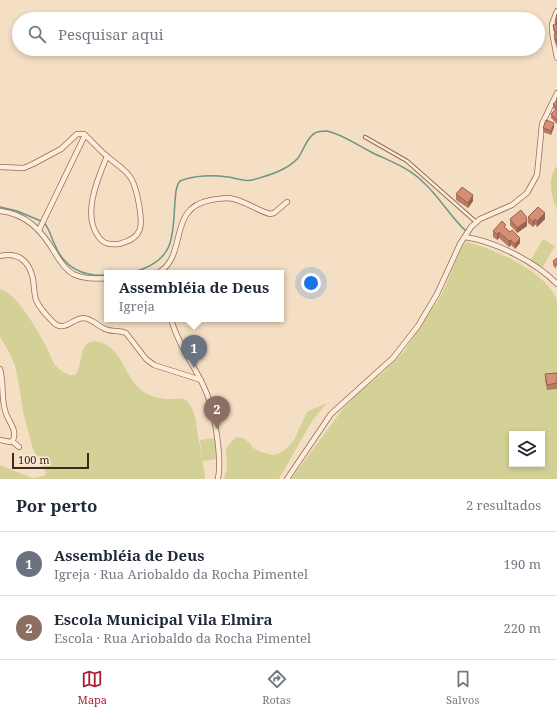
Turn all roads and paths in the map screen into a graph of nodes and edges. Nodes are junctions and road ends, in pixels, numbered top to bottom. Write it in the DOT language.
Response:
graph roads {
  1 [pos="557,11"];
  2 [pos="557,58"];
  3 [pos="557,93"];
  4 [pos="85,135"];
  5 [pos="366,137"];
  6 [pos="106,156"];
  7 [pos="0,167"];
  8 [pos="287,202"];
  9 [pos="0,211"];
  10 [pos="476,222"];
  11 [pos="39,230"];
  12 [pos="464,237"];
  13 [pos="0,256"];
  14 [pos="167,265"];
  15 [pos="161,270"];
  16 [pos="166,270"];
  17 [pos="104,278"];
  18 [pos="557,284"];
  19 [pos="172,322"];
  20 [pos="0,369"];
  21 [pos="201,380"];
  22 [pos="0,440"];
  23 [pos="12,441"];
  24 [pos="19,447"];
  25 [pos="218,479"];
  26 [pos="287,479"];
  1 -- 2 [label="street"];
  3 -- 10 [label="street"];
  4 -- 6 [label="street"];
  4 -- 7 [label="street"];
  4 -- 11 [label="street"];
  5 -- 10 [label="lane"];
  6 -- 6 [label="street"];
  8 -- 14 [label="street"];
  9 -- 11 [label="street"];
  10 -- 12 [label="street"];
  11 -- 17 [label="street"];
  12 -- 18 [label="street"];
  12 -- 26 [label="street"];
  13 -- 21 [label="street"];
  14 -- 15 [label="street"];
  14 -- 16 [label="street"];
  19 -- 21 [label="street"];
  20 -- 23 [label="street"];
  21 -- 25 [label="street"];
  22 -- 23 [label="street"];
  23 -- 24 [label="street"];
}
